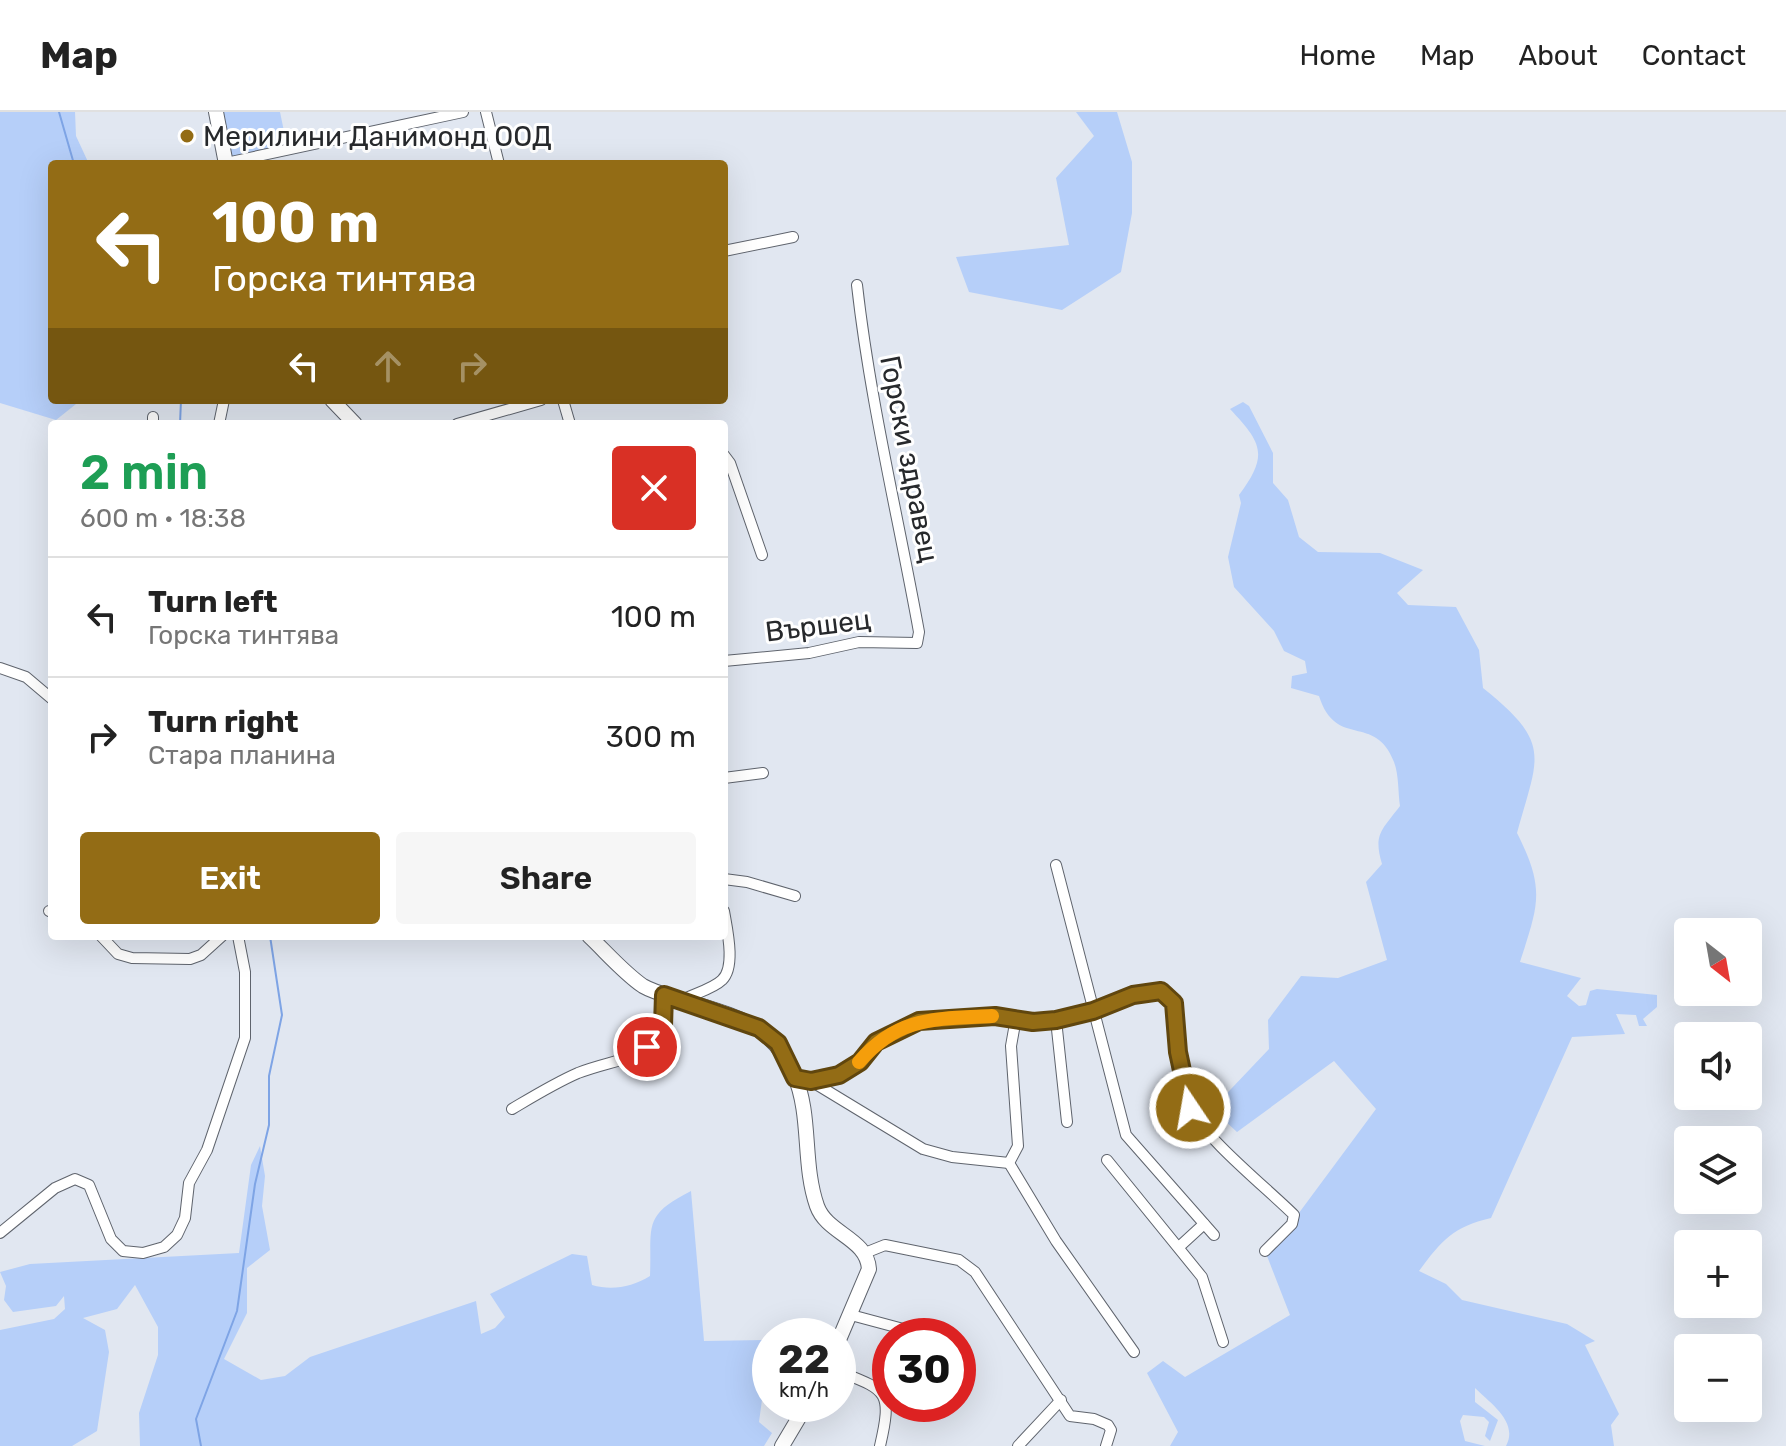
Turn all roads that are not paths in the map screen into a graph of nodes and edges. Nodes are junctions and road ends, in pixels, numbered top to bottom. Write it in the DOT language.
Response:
graph roads {
  1 [pos="216,112"];
  2 [pos="463,112"];
  3 [pos="486,112"];
  4 [pos="225,160"];
  5 [pos="240,160"];
  6 [pos="498,160"];
  7 [pos="793,237"];
  8 [pos="728,250"];
  9 [pos="857,285"];
  10 [pos="336,404"];
  11 [pos="527,404"];
  12 [pos="350,420"];
  13 [pos="471,420"];
  14 [pos="728,460"];
  15 [pos="762,555"];
  16 [pos="917,643"];
  17 [pos="728,661"];
  18 [pos="0,668"];
  19 [pos="48,696"];
  20 [pos="763,773"];
  21 [pos="728,777"];
  22 [pos="1056,865"];
  23 [pos="728,880"];
  24 [pos="795,896"];
  25 [pos="105,940"];
  26 [pos="218,940"];
  27 [pos="239,940"];
  28 [pos="593,940"];
  29 [pos="727,940"];
  30 [pos="664,995"];
  31 [pos="682,1000"];
  32 [pos="1093,1011"];
  33 [pos="1016,1018"];
  34 [pos="1056,1020"];
  35 [pos="795,1078"];
  36 [pos="811,1081"];
  37 [pos="512,1109"];
  38 [pos="1067,1122"];
  39 [pos="1107,1160"];
  40 [pos="1009,1163"];
  41 [pos="1204,1224"];
  42 [pos="0,1233"];
  43 [pos="1214,1235"];
  44 [pos="1180,1246"];
  45 [pos="1265,1251"];
  46 [pos="865,1253"];
  47 [pos="851,1315"];
  48 [pos="850,1318"];
  49 [pos="872,1321"];
  50 [pos="1223,1342"];
  51 [pos="1134,1352"];
  52 [pos="1061,1400"];
  53 [pos="796,1422"];
  54 [pos="884,1422"];
  55 [pos="782,1446"];
  56 [pos="880,1446"];
  57 [pos="1018,1446"];
  58 [pos="1106,1446"];
  1 -- 4 [label="street"];
  2 -- 5 [label="street"];
  3 -- 6 [label="street"];
  7 -- 8 [label="street"];
  9 -- 16 [label="street, Горски здравец"];
  10 -- 12 [label="street"];
  11 -- 13 [label="street"];
  14 -- 15 [label="street"];
  16 -- 17 [label="street, Вършец"];
  18 -- 19 [label="street"];
  20 -- 21 [label="street"];
  22 -- 32 [label="street"];
  23 -- 24 [label="street"];
  25 -- 26 [label="street"];
  27 -- 42 [label="street"];
  28 -- 30 [label="street"];
  29 -- 31 [label="street"];
  30 -- 31 [label="street"];
  30 -- 37 [label="street"];
  31 -- 35 [label="street"];
  32 -- 34 [label="street"];
  32 -- 41 [label="street"];
  32 -- 45 [label="street"];
  33 -- 34 [label="street"];
  33 -- 36 [label="street"];
  33 -- 40 [label="street"];
  34 -- 38 [label="street"];
  35 -- 36 [label="street"];
  35 -- 46 [label="street"];
  36 -- 40 [label="street"];
  39 -- 44 [label="street"];
  40 -- 51 [label="street"];
  41 -- 43 [label="street"];
  41 -- 44 [label="street"];
  44 -- 50 [label="street"];
  46 -- 47 [label="street"];
  46 -- 52 [label="street"];
  47 -- 48 [label="street"];
  47 -- 49 [label="street"];
  52 -- 57 [label="street"];
  52 -- 58 [label="street"];
  53 -- 55 [label="street"];
  54 -- 56 [label="street"];
}
